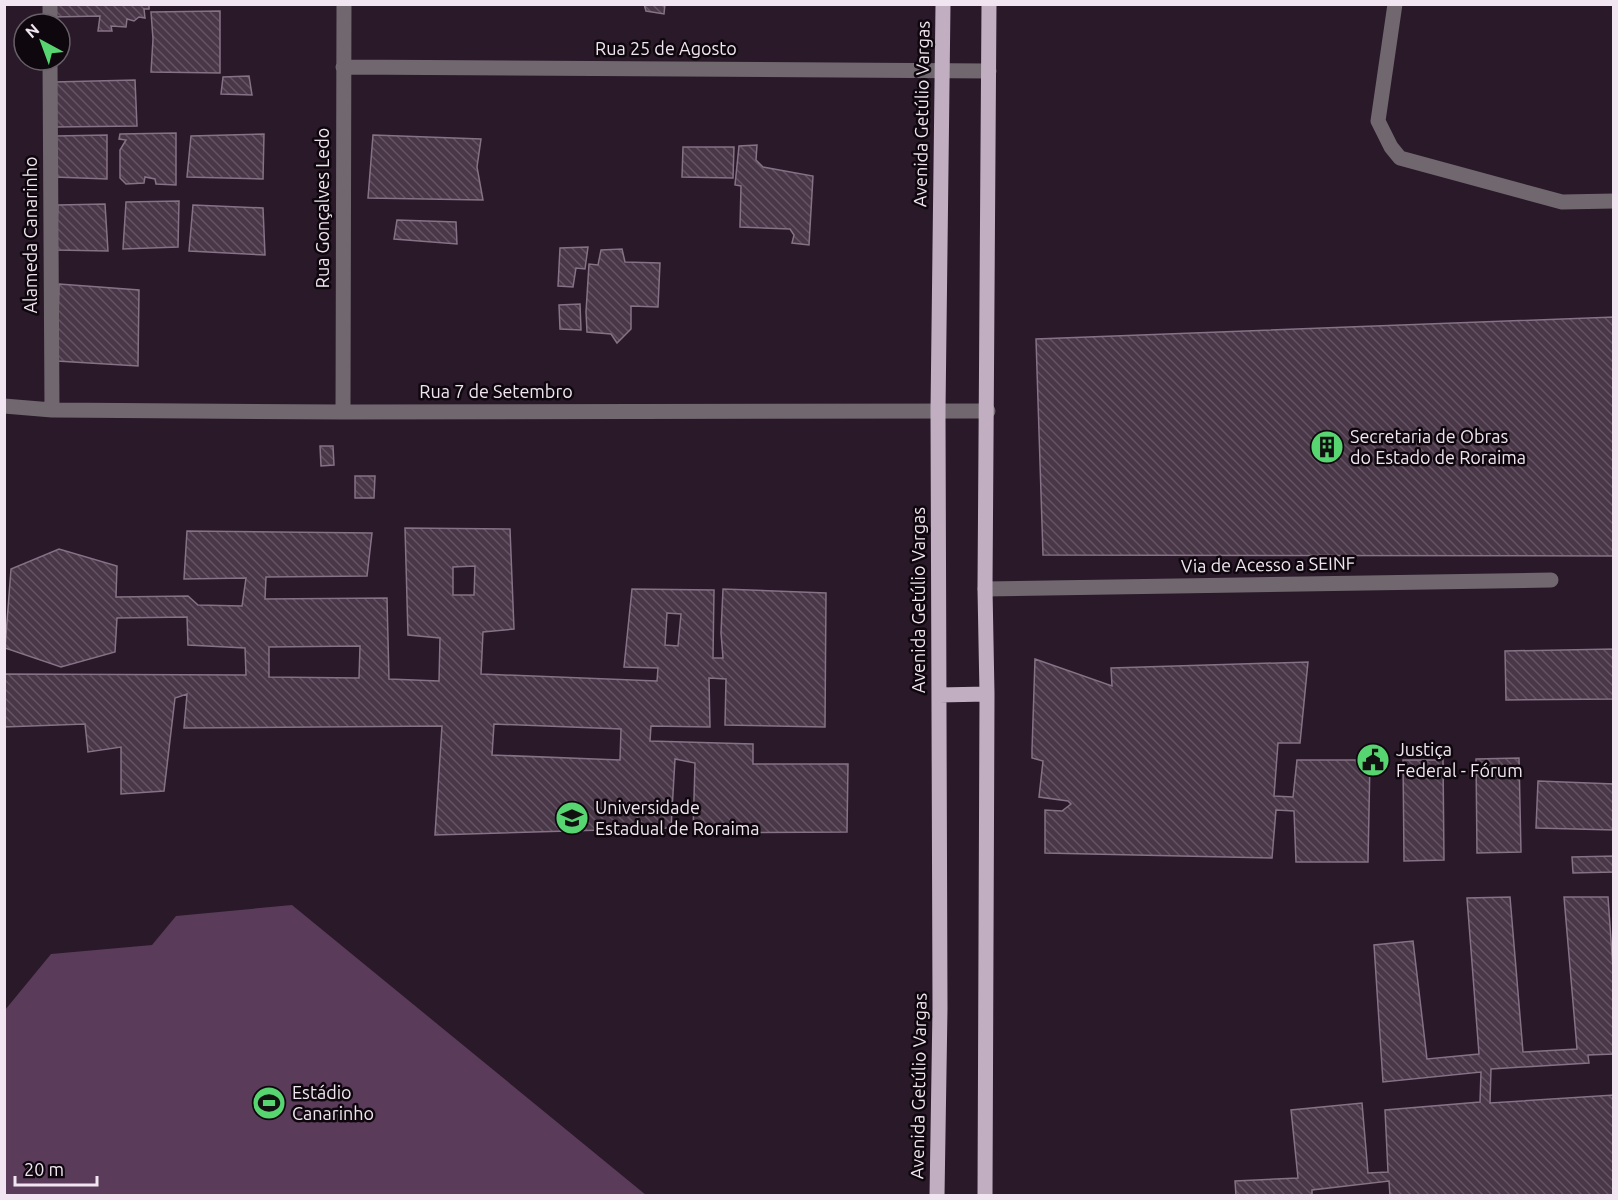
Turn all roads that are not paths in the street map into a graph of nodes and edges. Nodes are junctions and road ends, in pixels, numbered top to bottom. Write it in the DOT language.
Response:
graph roads {
  1 [pos="344,4"];
  2 [pos="943,4"];
  3 [pos="989,4"];
  4 [pos="1395,4"];
  5 [pos="343,67"];
  6 [pos="943,70"];
  7 [pos="989,71"];
  8 [pos="50,72"];
  9 [pos="1614,201"];
  10 [pos="4,406"];
  11 [pos="52,410"];
  12 [pos="938,411"];
  13 [pos="988,411"];
  14 [pos="343,412"];
  15 [pos="1551,580"];
  16 [pos="985,589"];
  17 [pos="987,694"];
  18 [pos="939,695"];
  19 [pos="937,1196"];
  20 [pos="985,1196"];
  1 -- 5 [label="street, Rua Gonçalves Ledo"];
  2 -- 6 [label="main road, Avenida Getúlio Vargas"];
  3 -- 7 [label="main road"];
  4 -- 9 [label="street"];
  5 -- 6 [label="street, Rua 25 de Agosto"];
  5 -- 14 [label="street, Rua Gonçalves Ledo"];
  6 -- 7 [label="street, Rua 25 de Agosto"];
  6 -- 12 [label="main road, Avenida Getúlio Vargas"];
  7 -- 13 [label="main road"];
  8 -- 11 [label="street, Alameda Canarinho"];
  10 -- 11 [label="street, Rua 7 de Setembro"];
  11 -- 14 [label="street, Rua 7 de Setembro"];
  12 -- 13 [label="street, Rua 7 de Setembro"];
  12 -- 14 [label="street, Rua 7 de Setembro"];
  12 -- 18 [label="main road, Avenida Getúlio Vargas"];
  13 -- 16 [label="main road"];
  15 -- 16 [label="street, Via de Acesso a SEINF"];
  16 -- 17 [label="main road"];
  17 -- 18 [label="main road"];
  17 -- 20 [label="main road"];
  18 -- 19 [label="main road, Avenida Getúlio Vargas"];
}
